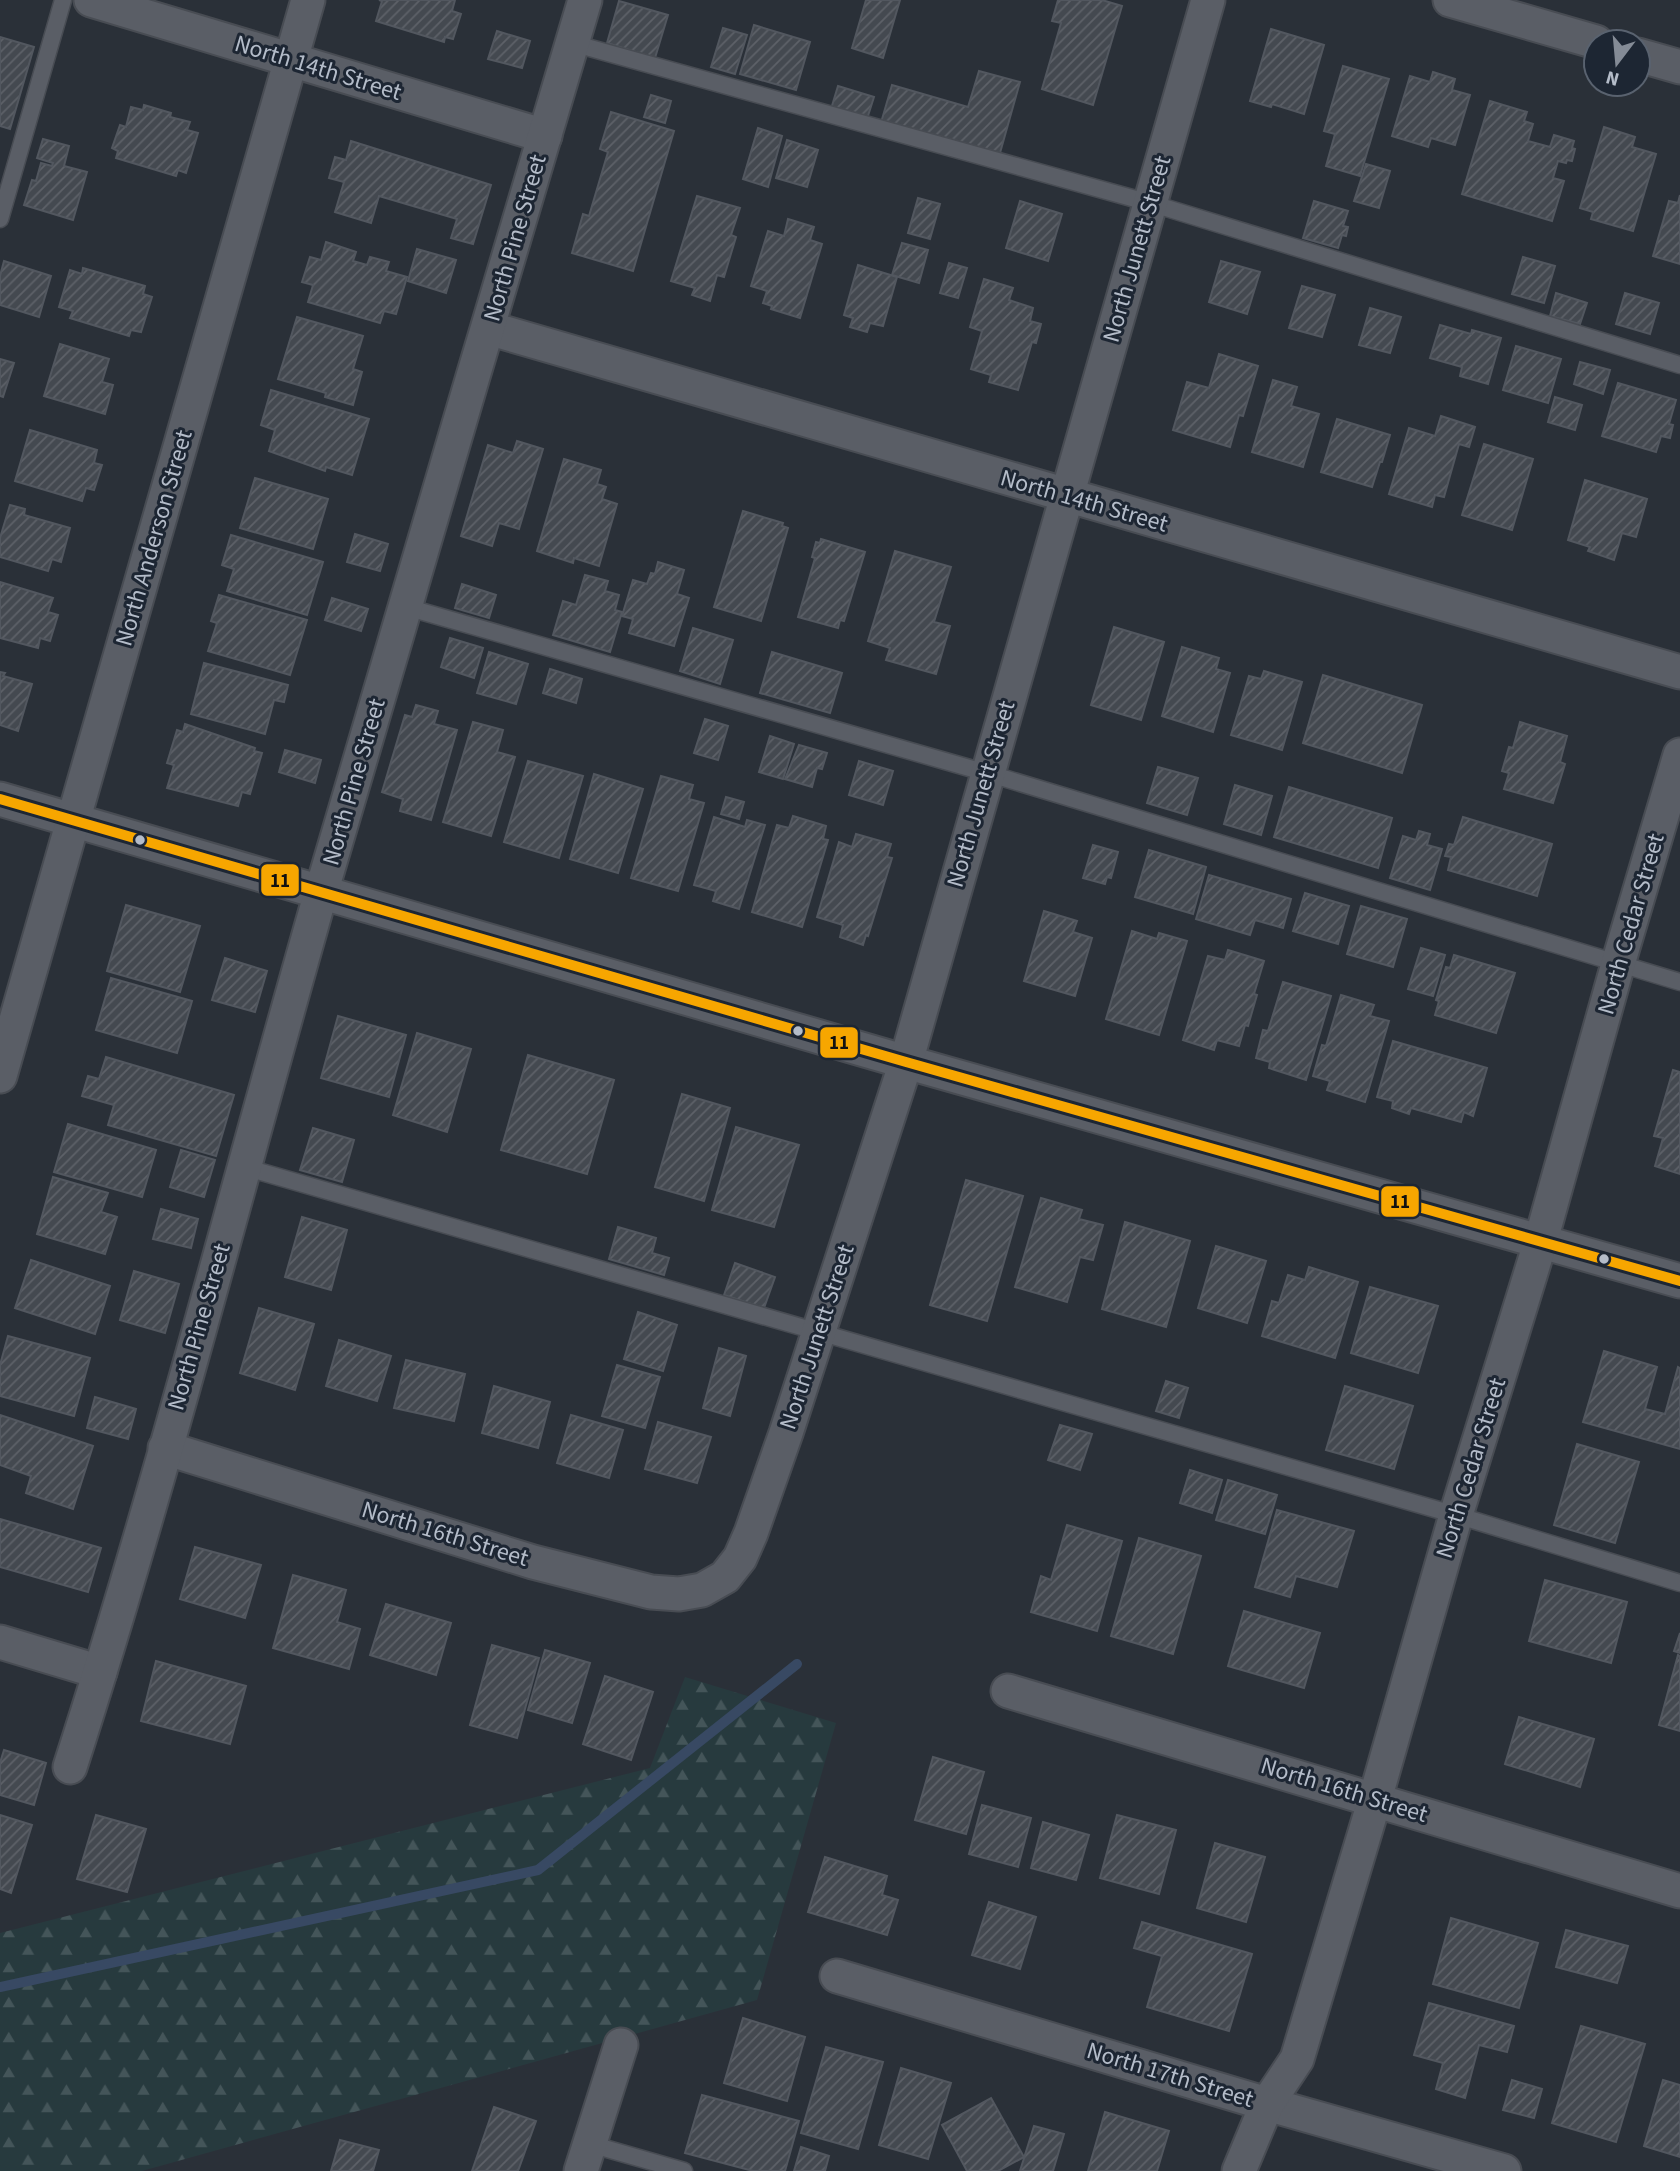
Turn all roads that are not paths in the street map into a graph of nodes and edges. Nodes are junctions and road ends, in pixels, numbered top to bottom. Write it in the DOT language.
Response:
graph roads {
  1 [pos="63,0"];
  2 [pos="91,0"];
  3 [pos="309,0"];
  4 [pos="585,0"];
  5 [pos="1208,0"];
  6 [pos="1450,0"];
  7 [pos="1582,39"];
  8 [pos="572,43"];
  9 [pos="1652,59"];
  10 [pos="291,60"];
  11 [pos="1680,67"];
  12 [pos="545,136"];
  13 [pos="1150,203"];
  14 [pos="0,219"];
  15 [pos="488,328"];
  16 [pos="1680,365"];
  17 [pos="1066,495"];
  18 [pos="406,607"];
  19 [pos="1680,672"];
  20 [pos="1680,755"];
  21 [pos="987,773"];
  22 [pos="0,799"];
  23 [pos="74,821"];
  24 [pos="321,893"];
  25 [pos="1618,964"];
  26 [pos="1680,982"];
  27 [pos="906,1062"];
  28 [pos="0,1076"];
  29 [pos="244,1167"];
  30 [pos="1541,1240"];
  31 [pos="1680,1281"];
  32 [pos="818,1332"];
  33 [pos="165,1448"];
  34 [pos="1456,1515"];
  35 [pos="725,1577"];
  36 [pos="1680,1583"];
  37 [pos="0,1642"];
  38 [pos="100,1672"];
  39 [pos="1008,1691"];
  40 [pos="70,1767"];
  41 [pos="1375,1799"];
  42 [pos="1680,1891"];
  43 [pos="837,1976"];
  44 [pos="621,2045"];
  45 [pos="1267,2104"];
  46 [pos="586,2157"];
  47 [pos="684,2171"];
  48 [pos="1239,2171"];
  49 [pos="1504,2171"];
  1 -- 14 [label="lane"];
  2 -- 10 [label="street, North 14th Street"];
  3 -- 10 [label="street, North Anderson Street"];
  4 -- 8 [label="street, North Pine Street"];
  5 -- 13 [label="street, North Junett Street"];
  6 -- 7 [label="street"];
  8 -- 12 [label="street, North Pine Street"];
  8 -- 13 [label="lane"];
  9 -- 11 [label="street"];
  10 -- 12 [label="street, North 14th Street"];
  10 -- 23 [label="street, North Anderson Street"];
  12 -- 15 [label="street, North Pine Street"];
  13 -- 16 [label="lane"];
  13 -- 17 [label="street, North Junett Street"];
  15 -- 17 [label="street, North 14th Street"];
  15 -- 18 [label="street, North Pine Street"];
  17 -- 19 [label="street, North 14th Street"];
  17 -- 21 [label="street, North Junett Street"];
  18 -- 21 [label="lane"];
  18 -- 24 [label="street, North Pine Street"];
  20 -- 25 [label="street, North Cedar Street"];
  21 -- 25 [label="lane"];
  21 -- 27 [label="street, North Junett Street"];
  22 -- 23 [label="street"];
  23 -- 24 [label="street"];
  23 -- 28 [label="street, North Anderson Street"];
  24 -- 27 [label="street"];
  24 -- 29 [label="street, North Pine Street"];
  25 -- 26 [label="lane"];
  25 -- 30 [label="street, North Cedar Street"];
  27 -- 30 [label="street"];
  27 -- 32 [label="street, North Junett Street"];
  29 -- 32 [label="lane"];
  29 -- 33 [label="street, North Pine Street"];
  30 -- 31 [label="street"];
  30 -- 34 [label="street, North Cedar Street"];
  32 -- 34 [label="lane"];
  32 -- 35 [label="street, North Junett Street"];
  33 -- 35 [label="street, North 16th Street"];
  33 -- 38 [label="street, North Pine Street"];
  34 -- 36 [label="lane"];
  34 -- 41 [label="street, North Cedar Street"];
  37 -- 38 [label="street"];
  38 -- 40 [label="street, North Pine Street"];
  39 -- 41 [label="street, North 16th Street"];
  41 -- 42 [label="street, North 16th Street"];
  41 -- 45 [label="street, North Cedar Street"];
  43 -- 45 [label="street, North 17th Street"];
  44 -- 46 [label="street"];
  45 -- 48 [label="street, North Cedar Street"];
  45 -- 49 [label="street, North 17th Street"];
  46 -- 47 [label="lane"];
}
